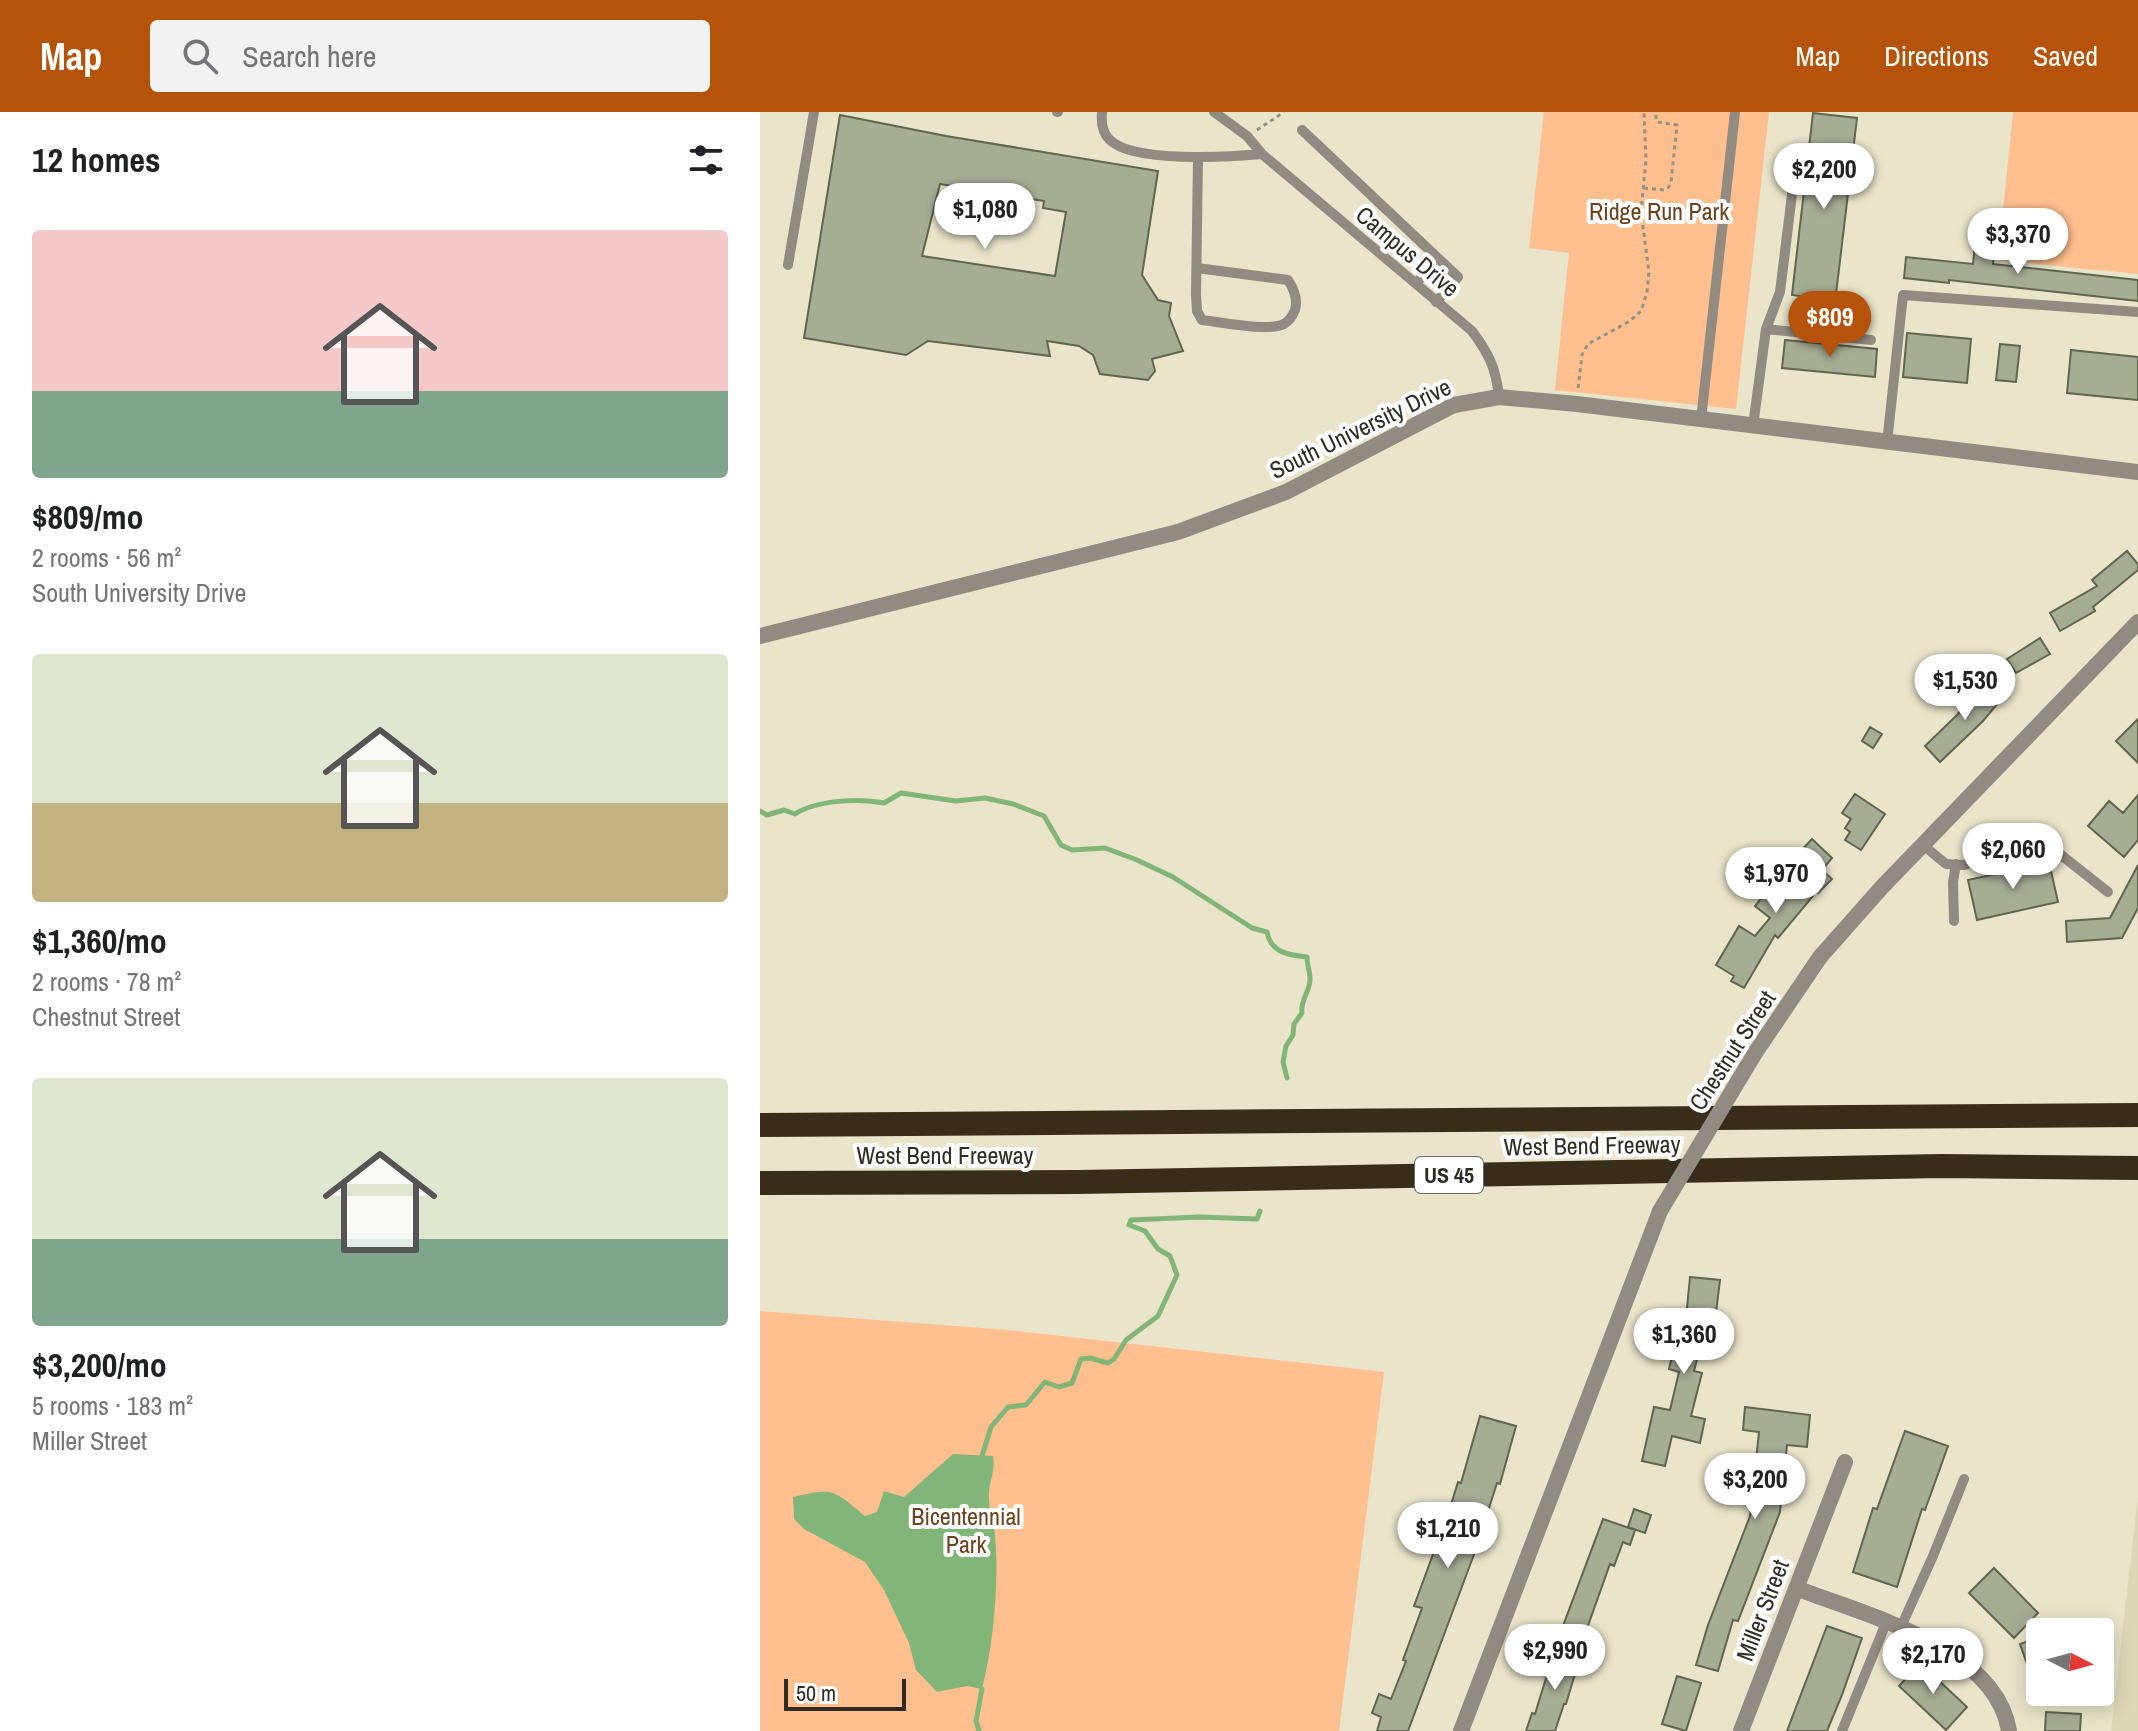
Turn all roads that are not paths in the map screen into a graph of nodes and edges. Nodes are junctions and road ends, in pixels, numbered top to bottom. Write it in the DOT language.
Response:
graph roads {
  1 [pos="814,112"];
  2 [pos="1102,112"];
  3 [pos="1214,112"];
  4 [pos="1735,112"];
  5 [pos="1302,130"];
  6 [pos="1262,154"];
  7 [pos="1797,154"];
  8 [pos="1198,158"];
  9 [pos="1436,257"];
  10 [pos="788,265"];
  11 [pos="1197,268"];
  12 [pos="1416,284"];
  13 [pos="1436,302"];
  14 [pos="2138,312"];
  15 [pos="1766,329"];
  16 [pos="1871,340"];
  17 [pos="1499,397"];
  18 [pos="1701,420"];
  19 [pos="1753,426"];
  20 [pos="1887,443"];
  21 [pos="2138,472"];
  22 [pos="2138,622"];
  23 [pos="760,636"];
  24 [pos="1923,845"];
  25 [pos="1956,864"];
  26 [pos="2108,892"];
  27 [pos="1954,921"];
  28 [pos="2138,1115"];
  29 [pos="760,1125"];
  30 [pos="2138,1168"];
  31 [pos="760,1183"];
  32 [pos="1845,1462"];
  33 [pos="1964,1479"];
  34 [pos="1796,1588"];
  35 [pos="1893,1626"];
  36 [pos="1461,1731"];
  37 [pos="1741,1731"];
  38 [pos="1842,1731"];
  39 [pos="2009,1731"];
  1 -- 10 [label="lane"];
  2 -- 8 [label="lane"];
  3 -- 6 [label="lane, Campus Drive"];
  4 -- 18 [label="lane"];
  5 -- 9 [label="lane"];
  6 -- 8 [label="lane"];
  6 -- 12 [label="lane, Campus Drive"];
  7 -- 15 [label="lane"];
  8 -- 11 [label="lane"];
  9 -- 12 [label="lane"];
  9 -- 13 [label="lane"];
  11 -- 11 [label="lane"];
  12 -- 13 [label="lane, Campus Drive"];
  13 -- 17 [label="lane, Campus Drive"];
  14 -- 20 [label="lane"];
  15 -- 16 [label="lane"];
  15 -- 19 [label="lane"];
  17 -- 18 [label="street, South University Drive"];
  17 -- 23 [label="street, South University Drive"];
  18 -- 19 [label="street, South University Drive"];
  19 -- 20 [label="street, South University Drive"];
  20 -- 21 [label="street, South University Drive"];
  22 -- 24 [label="street, Chestnut Street"];
  24 -- 25 [label="lane"];
  24 -- 36 [label="street, Chestnut Street, bridge"];
  25 -- 26 [label="lane"];
  25 -- 27 [label="lane"];
  28 -- 29 [label="highway, West Bend Freeway"];
  30 -- 31 [label="highway, West Bend Freeway / US 45"];
  32 -- 34 [label="street, Miller Street"];
  33 -- 35 [label="lane"];
  34 -- 35 [label="street"];
  34 -- 37 [label="street, Miller Street"];
  35 -- 38 [label="lane"];
  35 -- 39 [label="street"];
}
